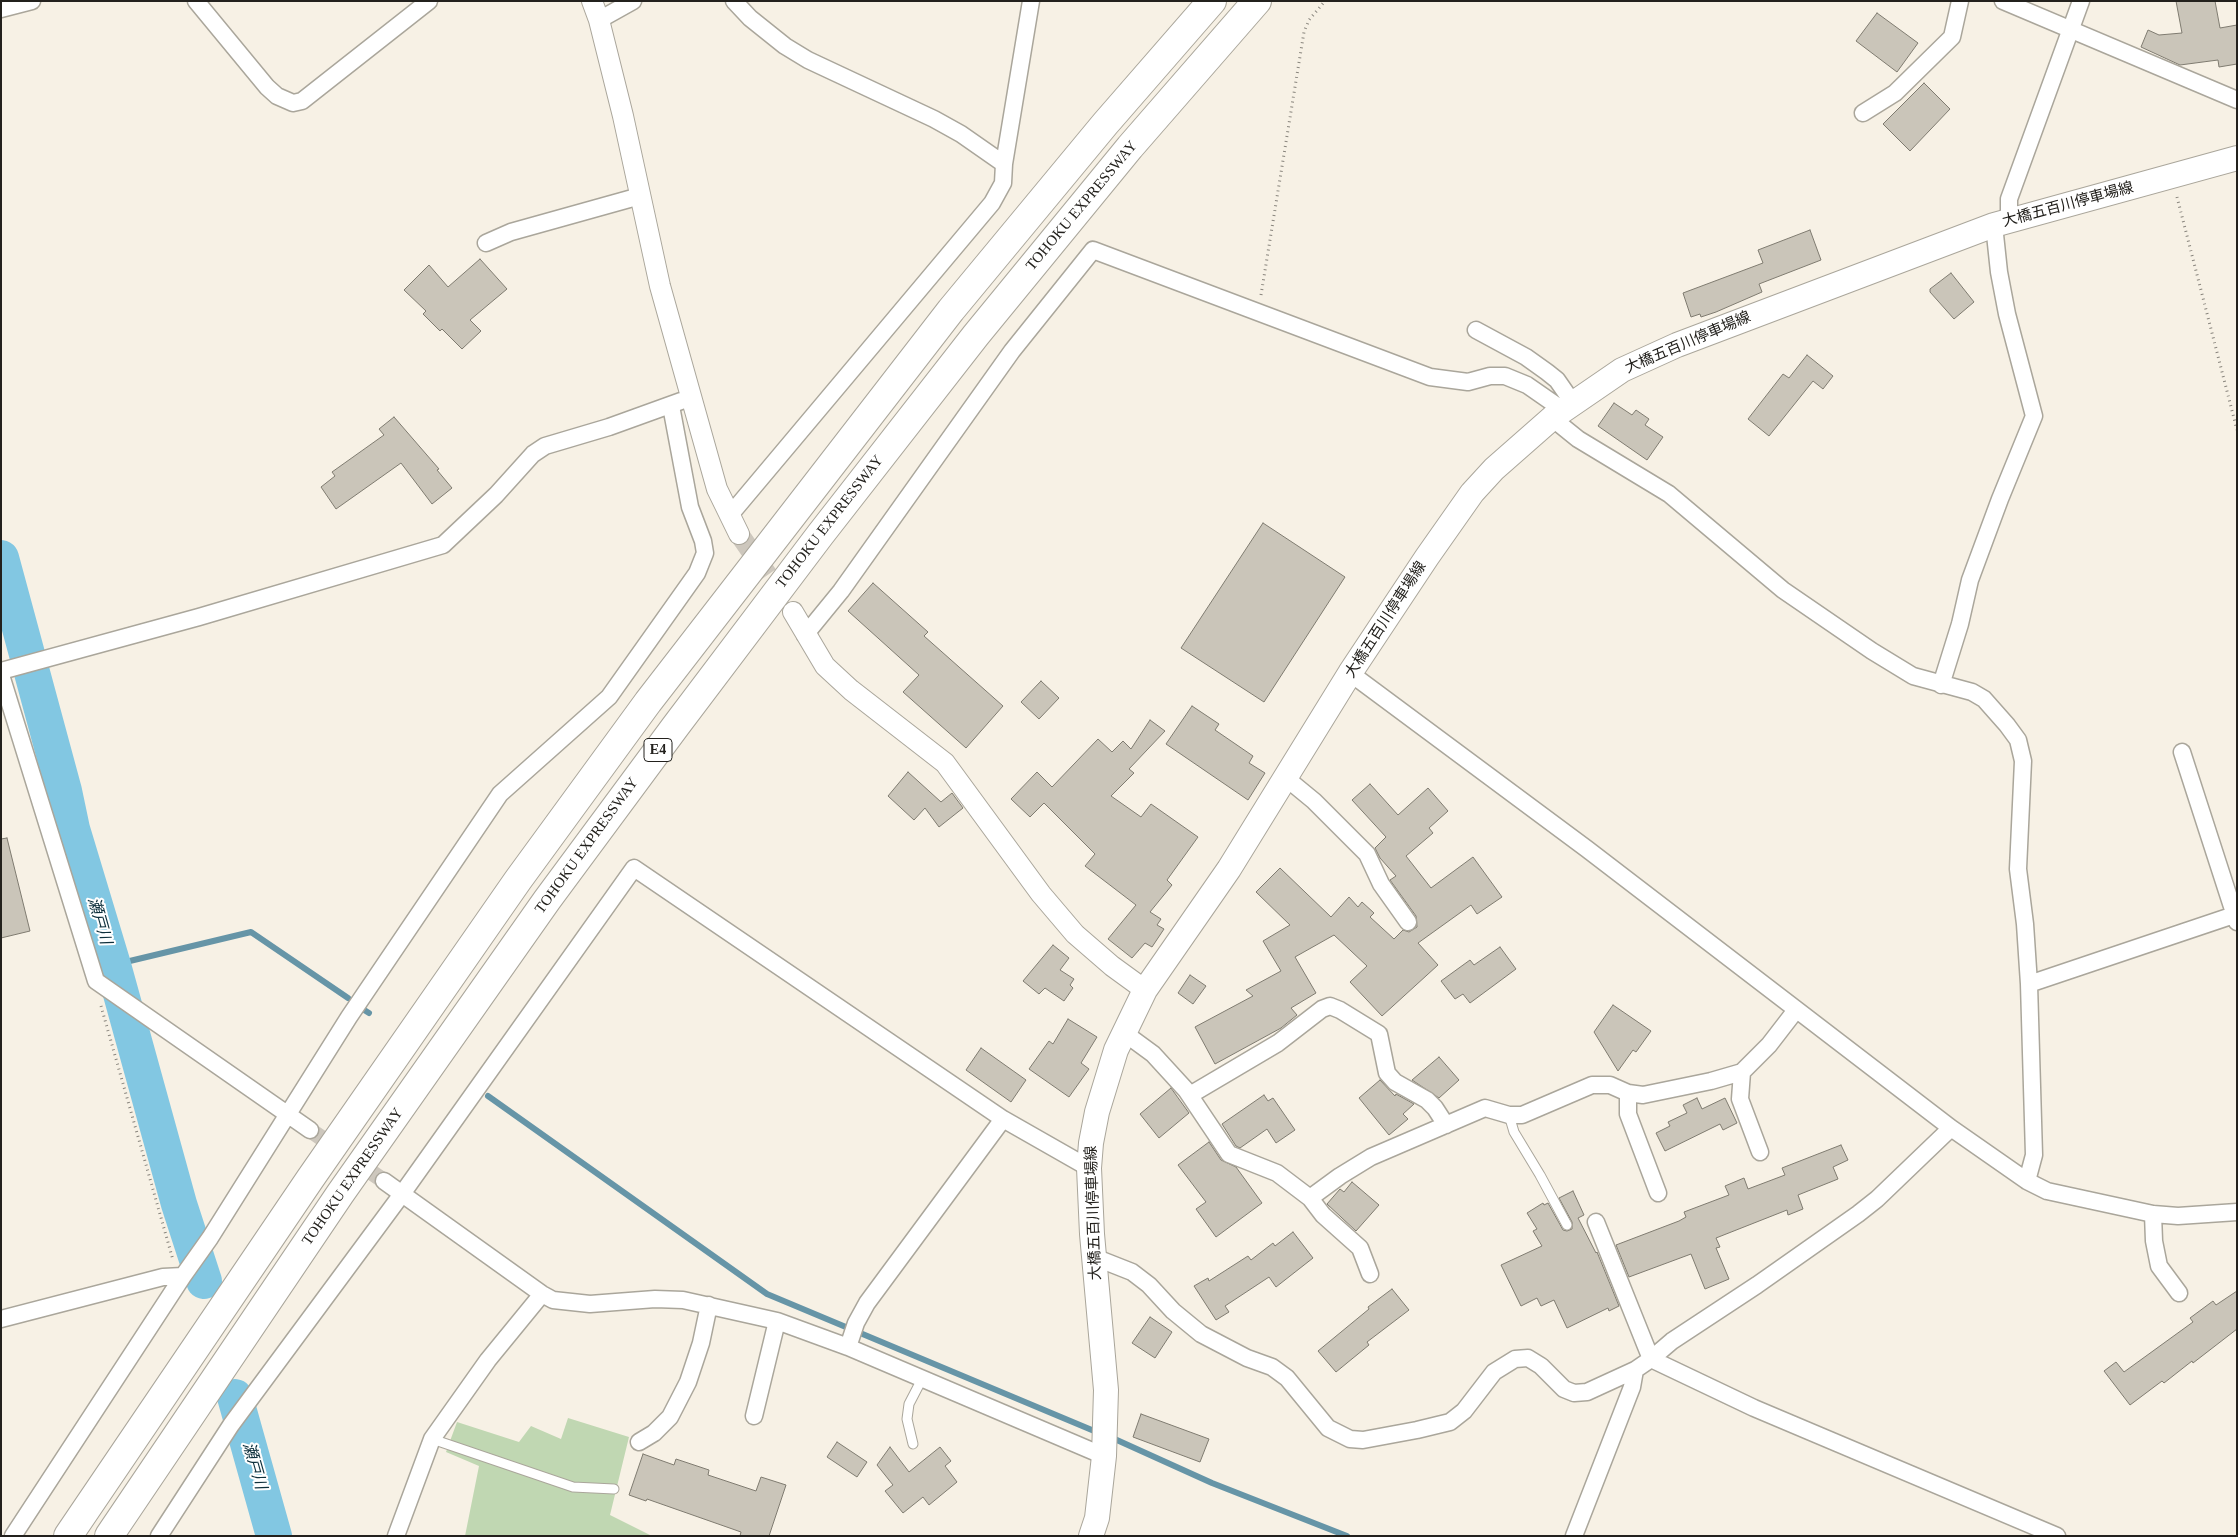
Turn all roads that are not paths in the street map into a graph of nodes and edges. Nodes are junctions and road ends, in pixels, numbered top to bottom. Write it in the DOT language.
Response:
graph roads {
  1 [pos="32,1"];
  2 [pos="196,1"];
  3 [pos="429,1"];
  4 [pos="633,1"];
  5 [pos="734,1"];
  6 [pos="1031,1"];
  7 [pos="1212,1"];
  8 [pos="1257,1"];
  9 [pos="1960,1"];
  10 [pos="2002,1"];
  11 [pos="2081,1"];
  12 [pos="1,9"];
  13 [pos="595,10"];
  14 [pos="2072,31"];
  15 [pos="2237,100"];
  16 [pos="1862,112"];
  17 [pos="2237,158"];
  18 [pos="1004,164"];
  19 [pos="640,196"];
  20 [pos="2001,222"];
  21 [pos="486,243"];
  22 [pos="1476,330"];
  23 [pos="692,395"];
  24 [pos="671,406"];
  25 [pos="1563,410"];
  26 [pos="730,515"];
  27 [pos="739,534"];
  28 [pos="793,612"];
  29 [pos="805,635"];
  30 [pos="1,673"];
  31 [pos="1350,673"];
  32 [pos="1941,684"];
  33 [pos="2182,752"];
  34 [pos="1286,778"];
  35 [pos="2236,917"];
  36 [pos="1408,922"];
  37 [pos="2029,984"];
  38 [pos="1145,990"];
  39 [pos="1796,1010"];
  40 [pos="1123,1032"];
  41 [pos="1742,1072"];
  42 [pos="1628,1093"];
  43 [pos="1190,1094"];
  44 [pos="1509,1115"];
  45 [pos="289,1116"];
  46 [pos="1003,1119"];
  47 [pos="1446,1125"];
  48 [pos="1951,1128"];
  49 [pos="310,1130"];
  50 [pos="1760,1152"];
  51 [pos="1089,1168"];
  52 [pos="384,1181"];
  53 [pos="2027,1181"];
  54 [pos="1658,1193"];
  55 [pos="402,1194"];
  56 [pos="1310,1198"];
  57 [pos="2237,1212"];
  58 [pos="2153,1214"];
  59 [pos="1596,1222"];
  60 [pos="1567,1225"];
  61 [pos="1094,1257"];
  62 [pos="186,1273"];
  63 [pos="1370,1274"];
  64 [pos="2178,1293"];
  65 [pos="542,1294"];
  66 [pos="709,1305"];
  67 [pos="1,1318"];
  68 [pos="777,1322"];
  69 [pos="852,1336"];
  70 [pos="1652,1359"];
  71 [pos="1635,1370"];
  72 [pos="922,1379"];
  73 [pos="754,1416"];
  74 [pos="432,1439"];
  75 [pos="639,1442"];
  76 [pos="913,1444"];
  77 [pos="1104,1451"];
  78 [pos="614,1489"];
  79 [pos="13,1536"];
  80 [pos="68,1536"];
  81 [pos="109,1536"];
  82 [pos="160,1536"];
  83 [pos="396,1536"];
  84 [pos="1091,1536"];
  85 [pos="1574,1536"];
  86 [pos="2057,1536"];
  1 -- 12 [label="street"];
  2 -- 3 [label="street"];
  4 -- 13 [label="street"];
  5 -- 18 [label="street"];
  6 -- 18 [label="street"];
  7 -- 80 [label="highway, E4"];
  8 -- 81 [label="highway, TOHOKU EXPRESSWAY / E4"];
  9 -- 16 [label="street"];
  10 -- 14 [label="street"];
  11 -- 14 [label="street"];
  13 -- 19 [label="street"];
  14 -- 15 [label="street"];
  14 -- 20 [label="street"];
  17 -- 20 [label="main road, 大橋五百川停車場線"];
  18 -- 26 [label="street"];
  19 -- 21 [label="street"];
  19 -- 23 [label="street"];
  20 -- 25 [label="main road, 大橋五百川停車場線"];
  20 -- 32 [label="street"];
  22 -- 25 [label="street"];
  23 -- 24 [label="street"];
  23 -- 26 [label="street"];
  24 -- 30 [label="street"];
  24 -- 45 [label="street"];
  25 -- 29 [label="street"];
  25 -- 31 [label="main road, 大橋五百川停車場線"];
  25 -- 32 [label="street"];
  26 -- 27 [label="street"];
  28 -- 29 [label="street"];
  29 -- 38 [label="street"];
  30 -- 45 [label="street"];
  31 -- 34 [label="main road, 大橋五百川停車場線"];
  31 -- 39 [label="street"];
  32 -- 37 [label="street"];
  33 -- 35 [label="street"];
  34 -- 36 [label="street"];
  34 -- 38 [label="main road, 大橋五百川停車場線"];
  35 -- 37 [label="street"];
  37 -- 53 [label="street"];
  38 -- 40 [label="main road, 大橋五百川停車場線"];
  39 -- 41 [label="street"];
  39 -- 48 [label="street"];
  40 -- 43 [label="street"];
  40 -- 51 [label="main road, 大橋五百川停車場線"];
  41 -- 42 [label="street"];
  41 -- 50 [label="street"];
  42 -- 44 [label="street"];
  42 -- 54 [label="street"];
  43 -- 47 [label="street"];
  43 -- 56 [label="street"];
  44 -- 47 [label="street"];
  44 -- 60 [label="lane"];
  45 -- 49 [label="street"];
  45 -- 62 [label="street"];
  46 -- 51 [label="street"];
  46 -- 55 [label="street"];
  46 -- 69 [label="street"];
  47 -- 56 [label="street"];
  48 -- 53 [label="street"];
  48 -- 70 [label="street"];
  51 -- 61 [label="main road, 大橋五百川停車場線"];
  52 -- 55 [label="street"];
  53 -- 58 [label="street"];
  55 -- 65 [label="street"];
  55 -- 82 [label="street"];
  56 -- 63 [label="street"];
  57 -- 58 [label="street"];
  58 -- 64 [label="street"];
  59 -- 70 [label="street"];
  61 -- 71 [label="street"];
  61 -- 77 [label="main road, 大橋五百川停車場線"];
  62 -- 67 [label="street"];
  62 -- 79 [label="street"];
  65 -- 66 [label="street"];
  65 -- 74 [label="street"];
  66 -- 68 [label="street"];
  66 -- 75 [label="street"];
  68 -- 69 [label="street"];
  68 -- 73 [label="street"];
  69 -- 72 [label="street"];
  70 -- 71 [label="street"];
  70 -- 86 [label="street"];
  71 -- 85 [label="street"];
  72 -- 76 [label="lane"];
  72 -- 77 [label="street"];
  74 -- 78 [label="lane"];
  74 -- 83 [label="street"];
  77 -- 84 [label="main road, 大橋五百川停車場線"];
}
